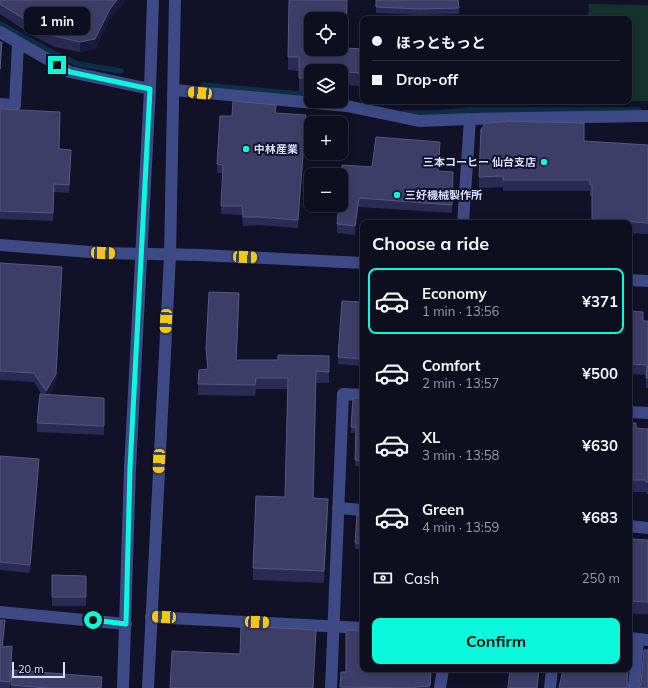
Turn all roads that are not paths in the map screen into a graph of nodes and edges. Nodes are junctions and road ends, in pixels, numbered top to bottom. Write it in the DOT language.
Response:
graph roads {
  1 [pos="153,0"];
  2 [pos="175,0"];
  3 [pos="0,32"];
  4 [pos="18,44"];
  5 [pos="150,89"];
  6 [pos="174,90"];
  7 [pos="0,104"];
  8 [pos="648,116"];
  9 [pos="470,119"];
  10 [pos="463,220"];
  11 [pos="0,245"];
  12 [pos="142,254"];
  13 [pos="170,255"];
  14 [pos="360,263"];
  15 [pos="632,280"];
  16 [pos="648,281"];
  17 [pos="360,395"];
  18 [pos="632,412"];
  19 [pos="648,413"];
  20 [pos="338,508"];
  21 [pos="360,510"];
  22 [pos="632,526"];
  23 [pos="648,528"];
  24 [pos="0,612"];
  25 [pos="151,616"];
  26 [pos="126,624"];
  27 [pos="334,626"];
  28 [pos="360,628"];
  29 [pos="638,639"];
  30 [pos="443,672"];
  31 [pos="552,672"];
  32 [pos="123,688"];
  33 [pos="148,688"];
  34 [pos="332,688"];
  35 [pos="440,688"];
  36 [pos="550,688"];
  37 [pos="634,688"];
  1 -- 5 [label="street"];
  2 -- 6 [label="street"];
  3 -- 4 [label="street"];
  4 -- 5 [label="street"];
  4 -- 7 [label="street"];
  5 -- 12 [label="street"];
  6 -- 9 [label="street"];
  6 -- 13 [label="street"];
  8 -- 9 [label="street"];
  9 -- 10 [label="street"];
  11 -- 12 [label="street"];
  12 -- 13 [label="street"];
  12 -- 26 [label="street"];
  13 -- 14 [label="street"];
  13 -- 25 [label="street"];
  15 -- 16 [label="street"];
  17 -- 20 [label="street"];
  18 -- 19 [label="street"];
  20 -- 21 [label="street"];
  20 -- 27 [label="street"];
  22 -- 23 [label="street"];
  24 -- 26 [label="street"];
  25 -- 27 [label="street"];
  25 -- 33 [label="street"];
  26 -- 32 [label="street"];
  27 -- 28 [label="street"];
  27 -- 34 [label="street"];
  29 -- 37 [label="street"];
  30 -- 35 [label="street"];
  31 -- 36 [label="street"];
}
